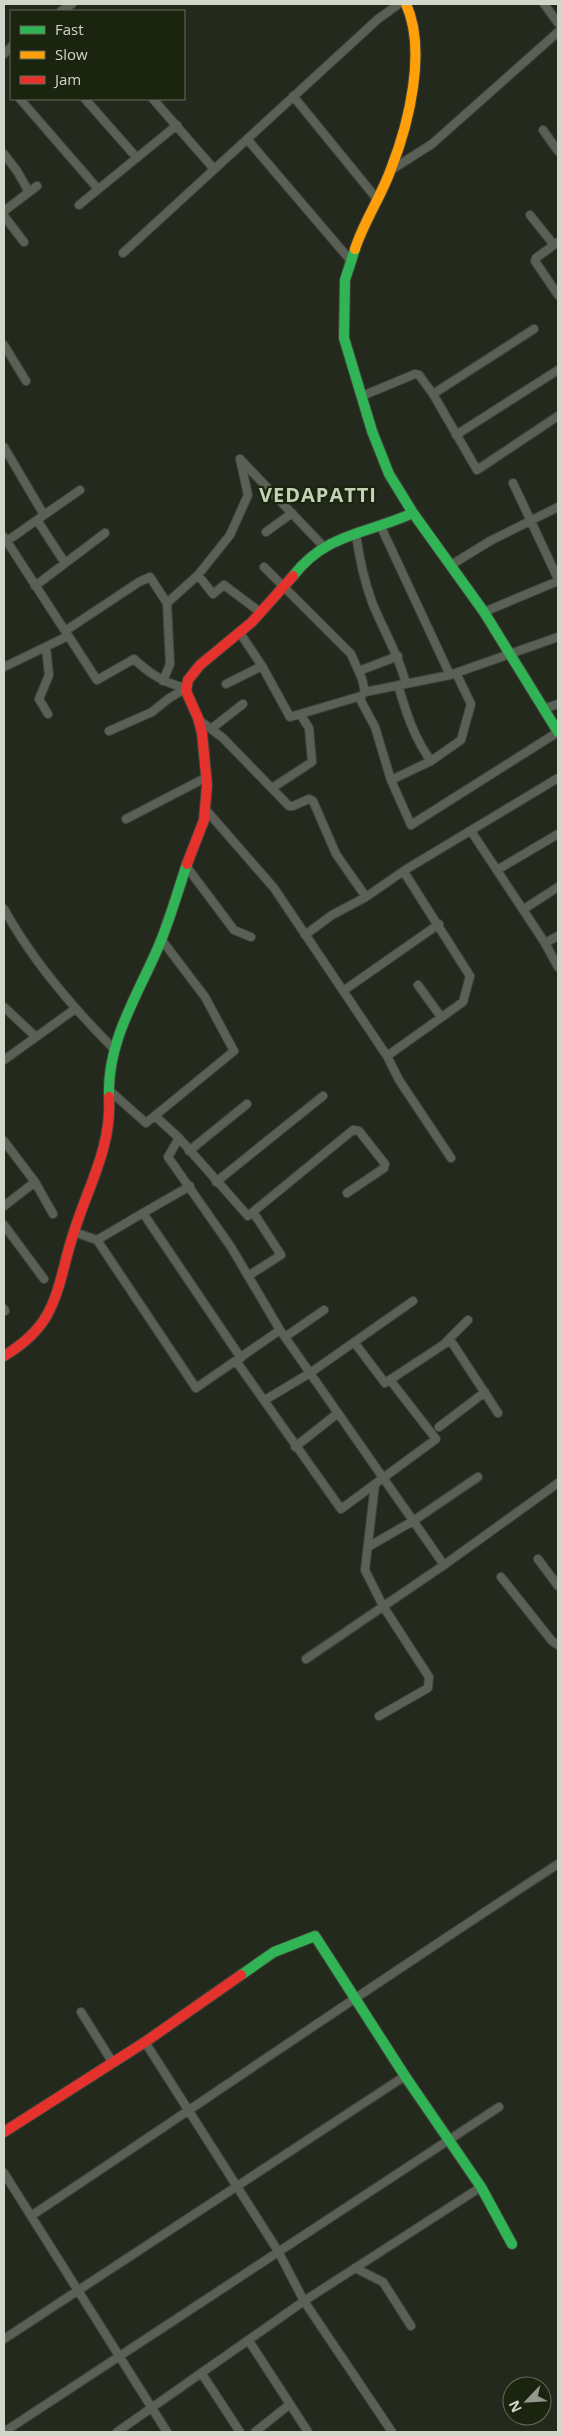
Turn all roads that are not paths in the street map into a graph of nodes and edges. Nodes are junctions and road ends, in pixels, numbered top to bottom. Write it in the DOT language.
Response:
graph roads {
  1 [pos="399,4"];
  2 [pos="406,4"];
  3 [pos="544,4"];
  4 [pos="558,23"];
  5 [pos="558,32"];
  6 [pos="294,96"];
  7 [pos="21,100"];
  8 [pos="86,100"];
  9 [pos="154,100"];
  10 [pos="177,125"];
  11 [pos="543,130"];
  12 [pos="247,139"];
  13 [pos="558,151"];
  14 [pos="137,158"];
  15 [pos="5,159"];
  16 [pos="214,170"];
  17 [pos="391,170"];
  18 [pos="37,186"];
  19 [pos="98,189"];
  20 [pos="29,192"];
  21 [pos="377,198"];
  22 [pos="79,205"];
  23 [pos="4,211"];
  24 [pos="530,215"];
  25 [pos="4,216"];
  26 [pos="24,242"];
  27 [pos="556,243"];
  28 [pos="123,253"];
  29 [pos="351,261"];
  30 [pos="558,295"];
  31 [pos="534,329"];
  32 [pos="4,345"];
  33 [pos="558,370"];
  34 [pos="26,381"];
  35 [pos="433,394"];
  36 [pos="362,396"];
  37 [pos="558,416"];
  38 [pos="456,435"];
  39 [pos="4,447"];
  40 [pos="513,483"];
  41 [pos="80,490"];
  42 [pos="558,507"];
  43 [pos="292,513"];
  44 [pos="413,513"];
  45 [pos="44,515"];
  46 [pos="37,520"];
  47 [pos="530,522"];
  48 [pos="381,527"];
  49 [pos="266,532"];
  50 [pos="106,534"];
  51 [pos="356,534"];
  52 [pos="5,539"];
  53 [pos="325,548"];
  54 [pos="65,563"];
  55 [pos="451,565"];
  56 [pos="264,567"];
  57 [pos="198,576"];
  58 [pos="558,580"];
  59 [pos="35,586"];
  60 [pos="285,586"];
  61 [pos="167,603"];
  62 [pos="260,612"];
  63 [pos="484,612"];
  64 [pos="66,633"];
  65 [pos="240,633"];
  66 [pos="558,637"];
  67 [pos="46,647"];
  68 [pos="510,654"];
  69 [pos="398,656"];
  70 [pos="262,666"];
  71 [pos="4,667"];
  72 [pos="359,671"];
  73 [pos="453,674"];
  74 [pos="163,681"];
  75 [pos="226,684"];
  76 [pos="406,684"];
  77 [pos="398,685"];
  78 [pos="186,688"];
  79 [pos="363,694"];
  80 [pos="243,704"];
  81 [pos="558,704"];
  82 [pos="543,709"];
  83 [pos="48,714"];
  84 [pos="300,714"];
  85 [pos="199,720"];
  86 [pos="210,729"];
  87 [pos="109,731"];
  88 [pos="558,732"];
  89 [pos="430,761"];
  90 [pos="207,777"];
  91 [pos="558,778"];
  92 [pos="391,780"];
  93 [pos="272,788"];
  94 [pos="207,811"];
  95 [pos="126,818"];
  96 [pos="471,831"];
  97 [pos="558,834"];
  98 [pos="186,866"];
  99 [pos="497,870"];
  100 [pos="404,872"];
  101 [pos="558,887"];
  102 [pos="366,897"];
  103 [pos="4,909"];
  104 [pos="524,909"];
  105 [pos="439,924"];
  106 [pos="305,935"];
  107 [pos="558,936"];
  108 [pos="251,937"];
  109 [pos="161,939"];
  110 [pos="546,943"];
  111 [pos="558,967"];
  112 [pos="418,985"];
  113 [pos="343,991"];
  114 [pos="4,1007"];
  115 [pos="75,1010"];
  116 [pos="441,1017"];
  117 [pos="36,1037"];
  118 [pos="114,1049"];
  119 [pos="387,1056"];
  120 [pos="4,1060"];
  121 [pos="109,1090"];
  122 [pos="323,1096"];
  123 [pos="247,1104"];
  124 [pos="155,1116"];
  125 [pos="178,1138"];
  126 [pos="4,1141"];
  127 [pos="189,1151"];
  128 [pos="451,1158"];
  129 [pos="34,1182"];
  130 [pos="216,1182"];
  131 [pos="190,1186"];
  132 [pos="347,1193"];
  133 [pos="4,1206"];
  134 [pos="254,1212"];
  135 [pos="143,1213"];
  136 [pos="53,1214"];
  137 [pos="4,1225"];
  138 [pos="74,1232"];
  139 [pos="97,1240"];
  140 [pos="248,1276"];
  141 [pos="44,1279"];
  142 [pos="413,1301"];
  143 [pos="324,1310"];
  144 [pos="468,1320"];
  145 [pos="280,1330"];
  146 [pos="285,1337"];
  147 [pos="354,1342"];
  148 [pos="446,1342"];
  149 [pos="4,1356"];
  150 [pos="238,1359"];
  151 [pos="310,1373"];
  152 [pos="390,1380"];
  153 [pos="485,1392"];
  154 [pos="265,1400"];
  155 [pos="338,1413"];
  156 [pos="498,1413"];
  157 [pos="439,1427"];
  158 [pos="295,1446"];
  159 [pos="478,1477"];
  160 [pos="383,1479"];
  161 [pos="558,1483"];
  162 [pos="376,1484"];
  163 [pos="413,1521"];
  164 [pos="368,1547"];
  165 [pos="538,1559"];
  166 [pos="444,1565"];
  167 [pos="501,1577"];
  168 [pos="558,1586"];
  169 [pos="383,1606"];
  170 [pos="558,1645"];
  171 [pos="306,1658"];
  172 [pos="379,1716"];
  173 [pos="558,1864"];
  174 [pos="356,2000"];
  175 [pos="81,2012"];
  176 [pos="145,2042"];
  177 [pos="113,2063"];
  178 [pos="405,2076"];
  179 [pos="499,2106"];
  180 [pos="188,2112"];
  181 [pos="4,2132"];
  182 [pos="447,2139"];
  183 [pos="4,2174"];
  184 [pos="238,2185"];
  185 [pos="481,2187"];
  186 [pos="31,2216"];
  187 [pos="512,2244"];
  188 [pos="278,2251"];
  189 [pos="355,2268"];
  190 [pos="78,2290"];
  191 [pos="304,2301"];
  192 [pos="411,2326"];
  193 [pos="4,2340"];
  194 [pos="249,2341"];
  195 [pos="118,2356"];
  196 [pos="202,2374"];
  197 [pos="290,2404"];
  198 [pos="152,2408"];
  199 [pos="4,2432"];
  200 [pos="117,2432"];
  201 [pos="167,2432"];
  202 [pos="240,2432"];
  203 [pos="255,2432"];
  204 [pos="308,2432"];
  205 [pos="392,2432"];
  1 -- 6 [label="street"];
  2 -- 17 [label="street"];
  3 -- 4 [label="street"];
  5 -- 17 [label="street"];
  6 -- 12 [label="street"];
  6 -- 21 [label="street"];
  7 -- 19 [label="street"];
  8 -- 14 [label="street"];
  9 -- 10 [label="street"];
  10 -- 14 [label="street"];
  10 -- 16 [label="street"];
  11 -- 13 [label="street"];
  12 -- 16 [label="street"];
  12 -- 29 [label="street"];
  14 -- 19 [label="street"];
  15 -- 20 [label="street"];
  16 -- 28 [label="street"];
  17 -- 21 [label="street"];
  18 -- 20 [label="street"];
  19 -- 22 [label="street"];
  20 -- 23 [label="street"];
  21 -- 29 [label="street"];
  24 -- 27 [label="street"];
  25 -- 26 [label="street"];
  27 -- 30 [label="street"];
  29 -- 36 [label="street"];
  31 -- 35 [label="street"];
  32 -- 34 [label="street"];
  33 -- 38 [label="street"];
  35 -- 36 [label="street"];
  35 -- 38 [label="street"];
  36 -- 44 [label="street"];
  37 -- 38 [label="street"];
  39 -- 45 [label="street"];
  40 -- 47 [label="street"];
  41 -- 45 [label="street"];
  42 -- 47 [label="street"];
  43 -- 49 [label="street"];
  43 -- 53 [label="street"];
  43 -- 57 [label="street"];
  44 -- 48 [label="street"];
  44 -- 55 [label="street"];
  45 -- 46 [label="street"];
  46 -- 52 [label="street"];
  46 -- 54 [label="street"];
  47 -- 55 [label="street"];
  47 -- 58 [label="street"];
  48 -- 51 [label="street"];
  48 -- 73 [label="street"];
  50 -- 54 [label="street"];
  51 -- 53 [label="street"];
  51 -- 69 [label="street"];
  52 -- 59 [label="street"];
  53 -- 60 [label="street"];
  54 -- 59 [label="street"];
  55 -- 63 [label="street"];
  56 -- 60 [label="street"];
  57 -- 61 [label="street"];
  57 -- 62 [label="street"];
  58 -- 63 [label="street"];
  59 -- 64 [label="street"];
  60 -- 62 [label="street"];
  60 -- 72 [label="street"];
  61 -- 64 [label="street"];
  61 -- 74 [label="street"];
  62 -- 65 [label="street"];
  63 -- 68 [label="street"];
  64 -- 67 [label="street"];
  64 -- 74 [label="street"];
  65 -- 70 [label="street"];
  65 -- 78 [label="street"];
  66 -- 68 [label="street"];
  67 -- 71 [label="street"];
  67 -- 83 [label="street"];
  68 -- 73 [label="street"];
  68 -- 82 [label="street"];
  69 -- 72 [label="street"];
  69 -- 76 [label="street"];
  70 -- 75 [label="street"];
  70 -- 84 [label="street"];
  72 -- 79 [label="street"];
  73 -- 76 [label="street"];
  73 -- 89 [label="street"];
  74 -- 78 [label="street"];
  76 -- 77 [label="street"];
  77 -- 79 [label="street"];
  77 -- 89 [label="street"];
  78 -- 85 [label="street"];
  78 -- 87 [label="street"];
  79 -- 84 [label="street"];
  79 -- 92 [label="street"];
  80 -- 86 [label="street"];
  81 -- 82 [label="street"];
  82 -- 88 [label="street"];
  84 -- 93 [label="street"];
  85 -- 86 [label="street"];
  85 -- 90 [label="street"];
  86 -- 93 [label="street"];
  88 -- 92 [label="street"];
  89 -- 92 [label="street"];
  90 -- 94 [label="street"];
  90 -- 95 [label="street"];
  91 -- 96 [label="street"];
  93 -- 102 [label="street"];
  94 -- 98 [label="street"];
  94 -- 106 [label="street"];
  96 -- 99 [label="street"];
  96 -- 100 [label="street"];
  97 -- 99 [label="street"];
  98 -- 108 [label="street"];
  98 -- 109 [label="street"];
  99 -- 104 [label="street"];
  100 -- 102 [label="street"];
  100 -- 105 [label="street"];
  101 -- 104 [label="street"];
  102 -- 106 [label="street"];
  103 -- 115 [label="street"];
  104 -- 110 [label="street"];
  105 -- 113 [label="street"];
  105 -- 116 [label="street"];
  106 -- 113 [label="street"];
  107 -- 110 [label="street"];
  109 -- 118 [label="street"];
  109 -- 124 [label="street"];
  110 -- 111 [label="street"];
  112 -- 116 [label="street"];
  113 -- 119 [label="street"];
  114 -- 117 [label="street"];
  115 -- 117 [label="street"];
  115 -- 118 [label="street"];
  116 -- 119 [label="street"];
  117 -- 120 [label="street"];
  118 -- 121 [label="street"];
  119 -- 128 [label="street"];
  121 -- 124 [label="street"];
  121 -- 138 [label="street"];
  122 -- 130 [label="street"];
  123 -- 127 [label="street"];
  124 -- 125 [label="street"];
  125 -- 127 [label="street"];
  125 -- 131 [label="street"];
  126 -- 129 [label="street"];
  127 -- 130 [label="street"];
  129 -- 133 [label="street"];
  129 -- 136 [label="street"];
  130 -- 134 [label="street"];
  131 -- 135 [label="street"];
  131 -- 140 [label="street"];
  132 -- 134 [label="street"];
  134 -- 140 [label="street"];
  135 -- 139 [label="street"];
  135 -- 150 [label="street"];
  137 -- 141 [label="street"];
  138 -- 139 [label="street"];
  138 -- 149 [label="street"];
  139 -- 150 [label="street"];
  140 -- 145 [label="street"];
  142 -- 147 [label="street"];
  143 -- 146 [label="street"];
  144 -- 148 [label="street"];
  145 -- 146 [label="street"];
  145 -- 150 [label="street"];
  146 -- 151 [label="street"];
  147 -- 151 [label="street"];
  147 -- 152 [label="street"];
  148 -- 152 [label="street"];
  148 -- 153 [label="street"];
  150 -- 154 [label="street"];
  151 -- 154 [label="street"];
  151 -- 155 [label="street"];
  152 -- 160 [label="street"];
  153 -- 156 [label="street"];
  153 -- 157 [label="street"];
  154 -- 158 [label="street"];
  155 -- 158 [label="street"];
  155 -- 160 [label="street"];
  158 -- 162 [label="street"];
  159 -- 163 [label="street"];
  160 -- 162 [label="street"];
  160 -- 163 [label="street"];
  161 -- 166 [label="street"];
  162 -- 164 [label="street"];
  163 -- 164 [label="street"];
  163 -- 166 [label="street"];
  164 -- 169 [label="street"];
  165 -- 168 [label="street"];
  166 -- 169 [label="street"];
  167 -- 170 [label="street"];
  169 -- 171 [label="street"];
  169 -- 172 [label="street"];
  173 -- 174 [label="street"];
  174 -- 176 [label="street"];
  174 -- 178 [label="street"];
  174 -- 180 [label="street"];
  175 -- 177 [label="street"];
  176 -- 177 [label="street"];
  176 -- 180 [label="street"];
  177 -- 181 [label="street"];
  178 -- 182 [label="street"];
  178 -- 184 [label="street"];
  179 -- 182 [label="street"];
  180 -- 184 [label="street"];
  180 -- 186 [label="street"];
  182 -- 185 [label="street"];
  182 -- 188 [label="street"];
  183 -- 186 [label="street"];
  184 -- 188 [label="street"];
  184 -- 190 [label="street"];
  185 -- 187 [label="street"];
  185 -- 189 [label="street"];
  186 -- 190 [label="street"];
  188 -- 191 [label="street"];
  188 -- 195 [label="street"];
  189 -- 191 [label="street"];
  189 -- 192 [label="street"];
  190 -- 193 [label="street"];
  190 -- 195 [label="street"];
  191 -- 194 [label="street"];
  191 -- 205 [label="street"];
  194 -- 196 [label="street"];
  194 -- 197 [label="street"];
  195 -- 198 [label="street"];
  195 -- 199 [label="street"];
  196 -- 198 [label="street"];
  196 -- 202 [label="street"];
  197 -- 203 [label="street"];
  197 -- 204 [label="street"];
  198 -- 200 [label="street"];
  198 -- 201 [label="street"];
}
